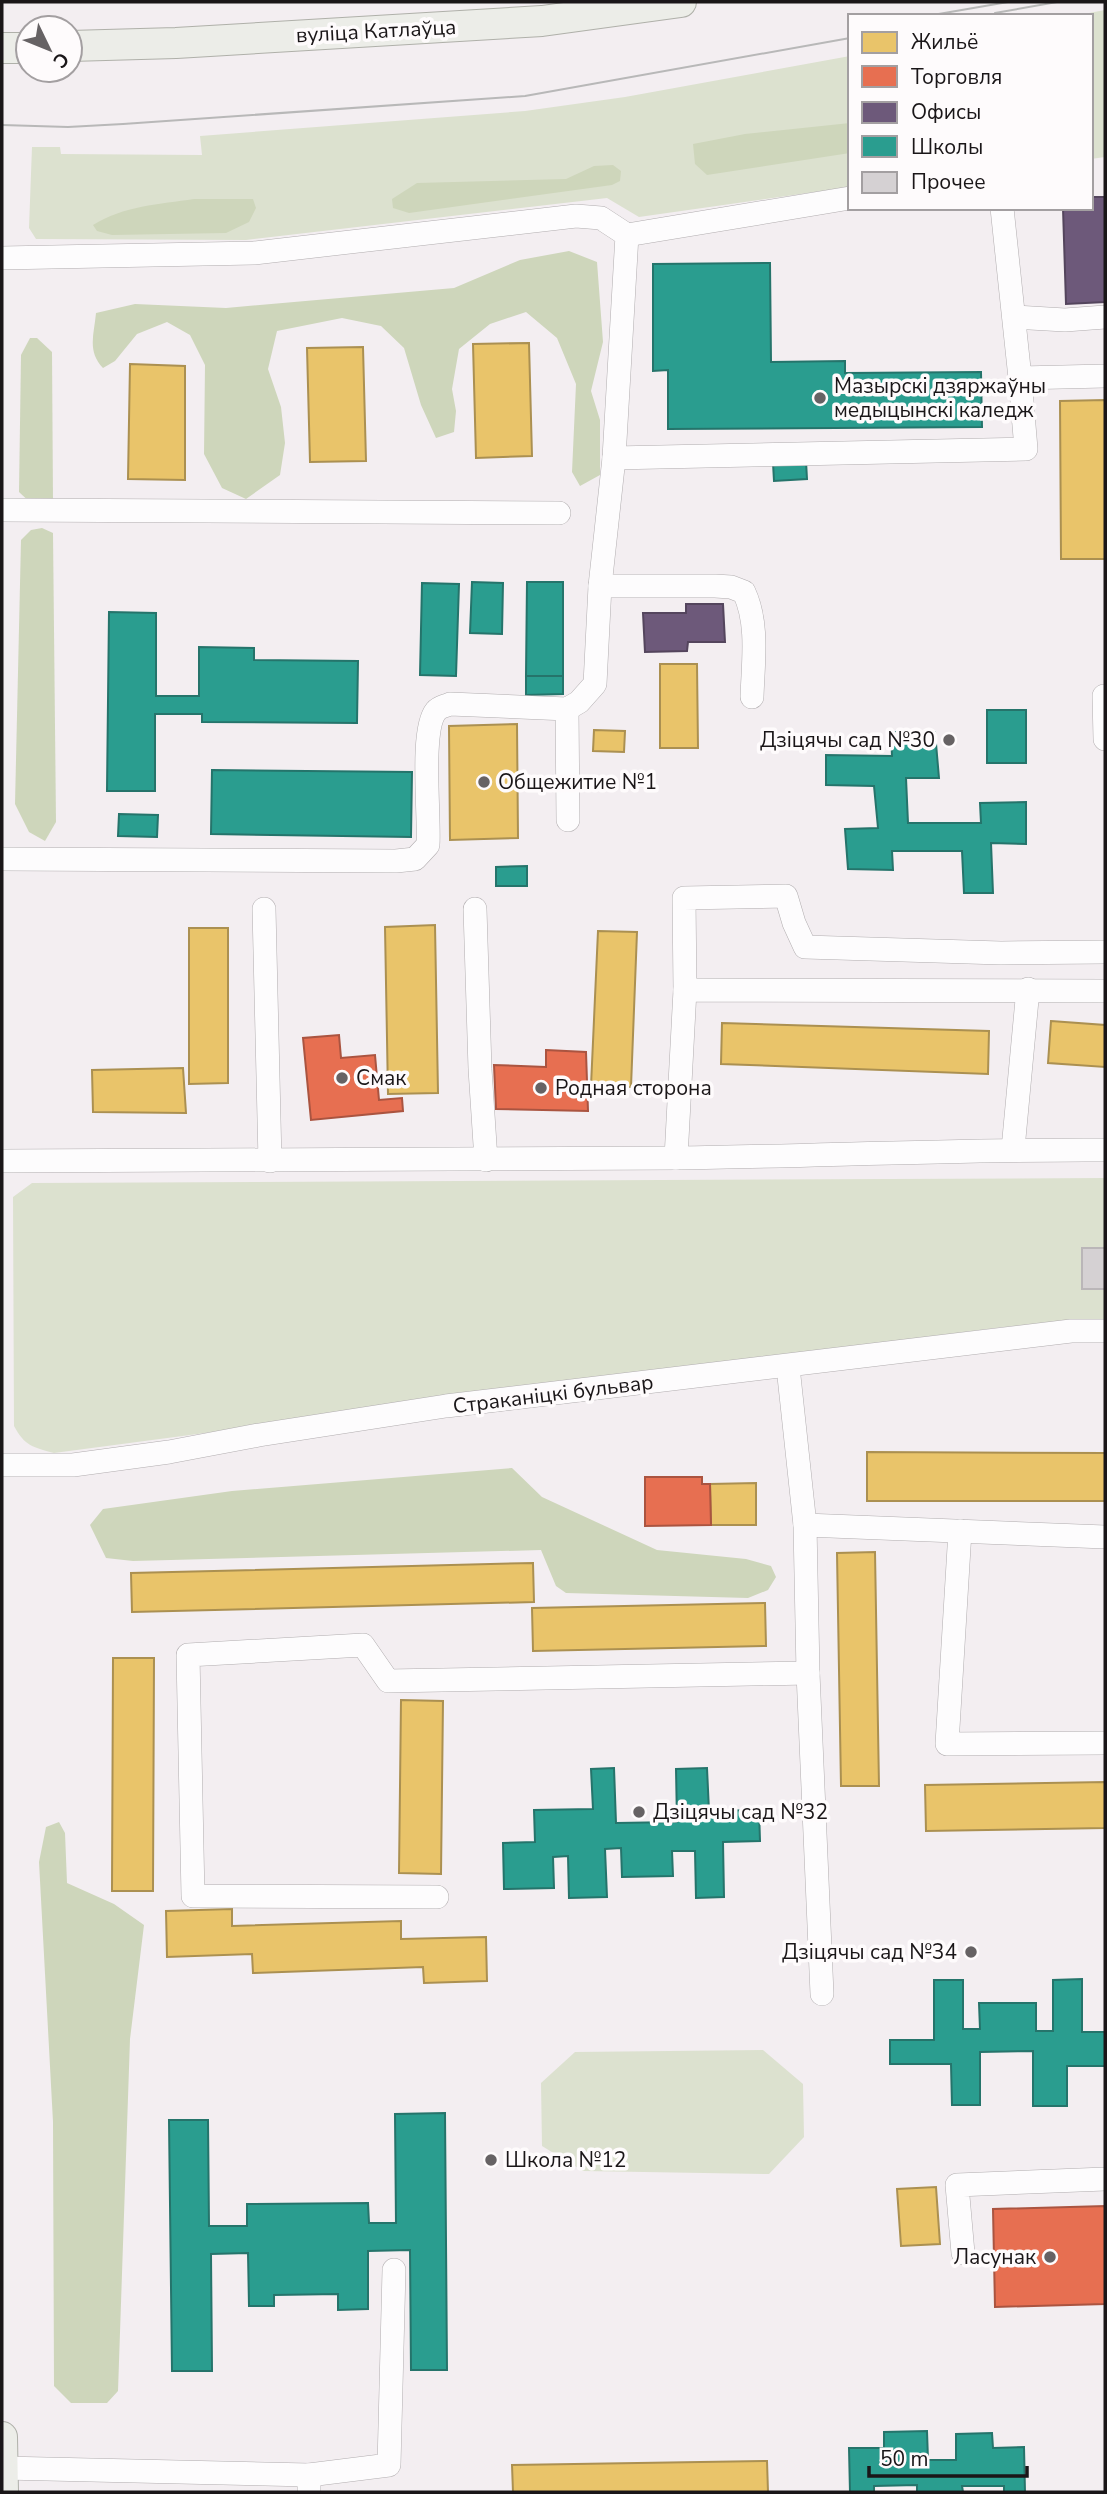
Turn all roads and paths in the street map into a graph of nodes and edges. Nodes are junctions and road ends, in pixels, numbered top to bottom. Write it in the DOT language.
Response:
graph roads {
  1 [pos="681,2"];
  2 [pos="84,46"];
  3 [pos="848,198"];
  4 [pos="1002,210"];
  5 [pos="627,235"];
  6 [pos="2,258"];
  7 [pos="1014,317"];
  8 [pos="1105,317"];
  9 [pos="1105,376"];
  10 [pos="1020,378"];
  11 [pos="614,458"];
  12 [pos="2,510"];
  13 [pos="559,513"];
  14 [pos="600,586"];
  15 [pos="1104,696"];
  16 [pos="752,697"];
  17 [pos="567,709"];
  18 [pos="1105,739"];
  19 [pos="568,820"];
  20 [pos="2,859"];
  21 [pos="264,909"];
  22 [pos="475,909"];
  23 [pos="1105,952"];
  24 [pos="1028,989"];
  25 [pos="685,990"];
  26 [pos="1105,990"];
  27 [pos="1013,1149"];
  28 [pos="1105,1150"];
  29 [pos="676,1158"];
  30 [pos="486,1160"];
  31 [pos="2,1161"];
  32 [pos="270,1161"];
  33 [pos="1105,1331"];
  34 [pos="788,1367"];
  35 [pos="2,1465"];
  36 [pos="805,1525"];
  37 [pos="960,1531"];
  38 [pos="1105,1537"];
  39 [pos="807,1673"];
  40 [pos="1105,1742"];
  41 [pos="437,1897"];
  42 [pos="822,1994"];
  43 [pos="1105,2179"];
  44 [pos="963,2253"];
  45 [pos="394,2270"];
  46 [pos="2,2437"];
  47 [pos="3,2480"];
  48 [pos="309,2483"];
  1 -- 2 [label="main road, вуліца Катлаўца"];
  3 -- 5 [label="street"];
  4 -- 7 [label="street"];
  5 -- 6 [label="street"];
  5 -- 11 [label="street"];
  7 -- 8 [label="street"];
  7 -- 10 [label="street"];
  9 -- 10 [label="street"];
  10 -- 11 [label="street"];
  11 -- 14 [label="street"];
  12 -- 13 [label="street"];
  14 -- 16 [label="street"];
  14 -- 17 [label="street"];
  15 -- 18 [label="street"];
  17 -- 19 [label="street"];
  17 -- 20 [label="street"];
  21 -- 32 [label="street"];
  22 -- 30 [label="street"];
  23 -- 25 [label="street"];
  24 -- 25 [label="street"];
  24 -- 26 [label="street"];
  24 -- 27 [label="street"];
  25 -- 29 [label="street"];
  27 -- 28 [label="street"];
  27 -- 29 [label="street"];
  29 -- 30 [label="street"];
  30 -- 32 [label="street"];
  31 -- 32 [label="street"];
  33 -- 34 [label="street, Страканіцкі бульвар"];
  34 -- 35 [label="street, Страканіцкі бульвар"];
  34 -- 36 [label="street"];
  36 -- 37 [label="street"];
  36 -- 39 [label="street"];
  37 -- 38 [label="street"];
  37 -- 40 [label="street"];
  39 -- 41 [label="street"];
  39 -- 42 [label="street"];
  43 -- 44 [label="street"];
  45 -- 48 [label="street"];
  46 -- 47 [label="main road"];
  47 -- 48 [label="street"];
}
